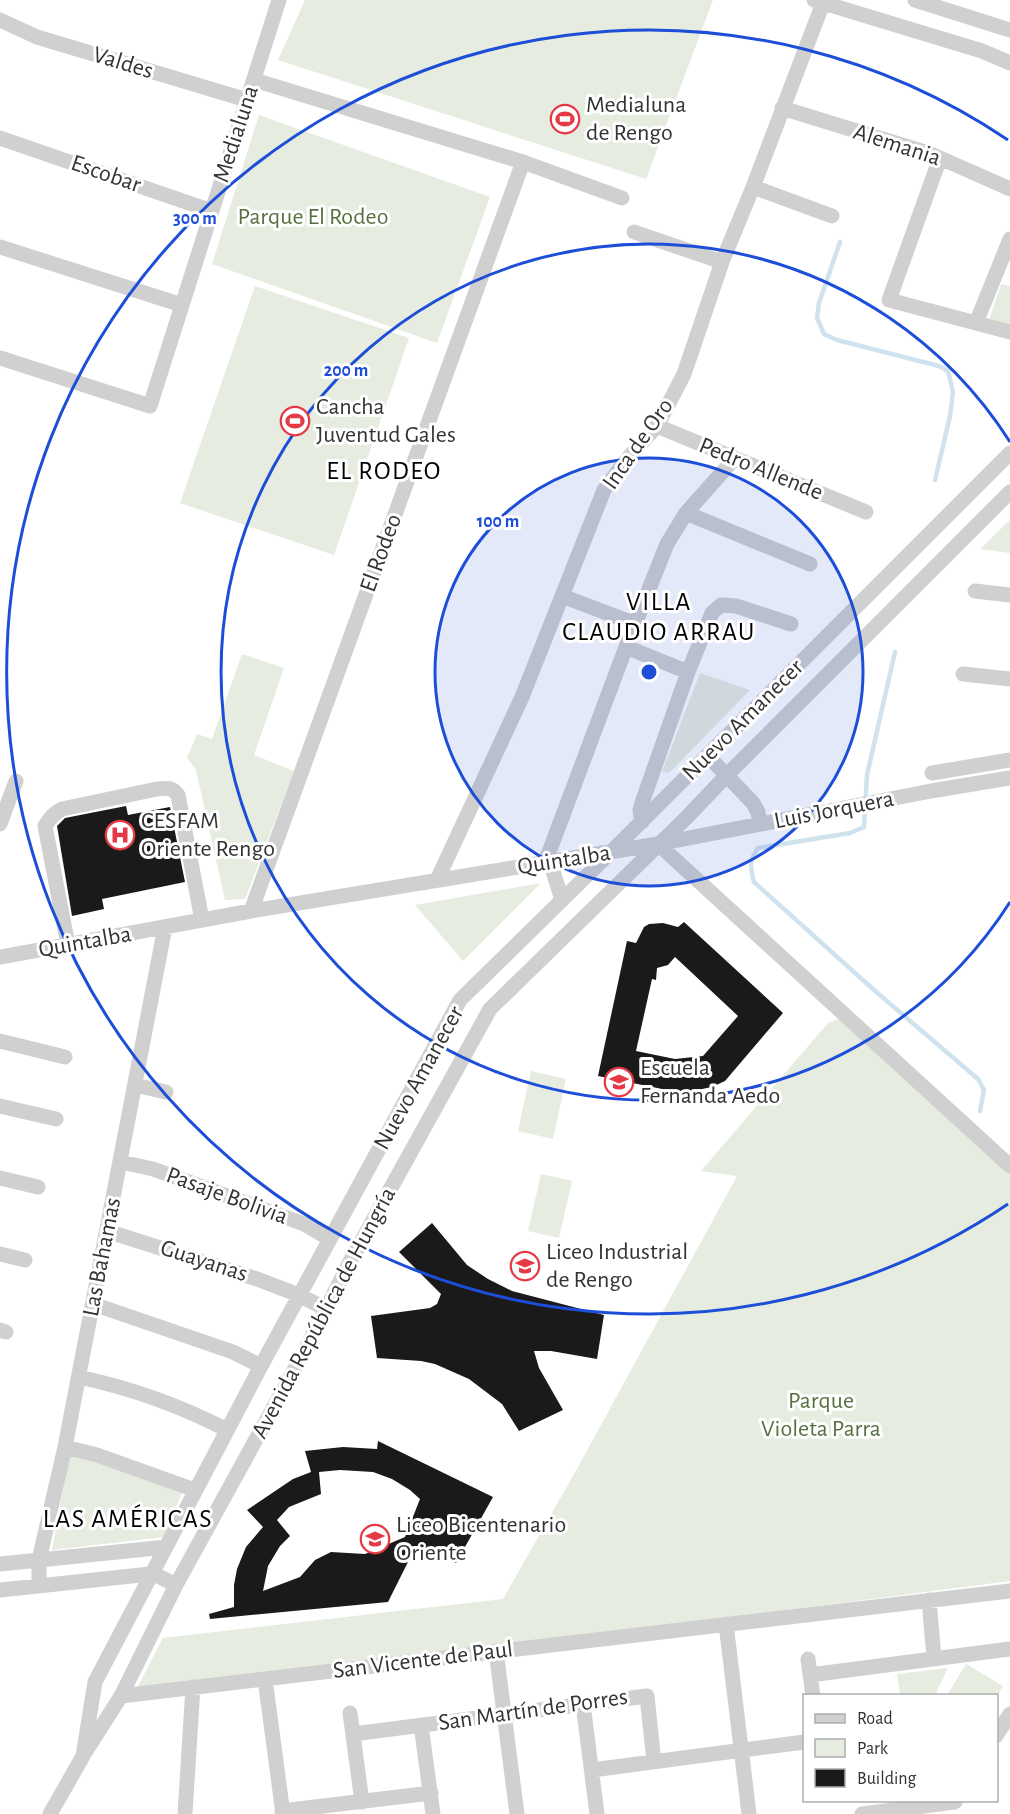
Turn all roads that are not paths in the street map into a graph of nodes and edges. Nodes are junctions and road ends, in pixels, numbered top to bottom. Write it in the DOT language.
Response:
graph roads {
  1 [pos="915,0"];
  2 [pos="274,1"];
  3 [pos="818,2"];
  4 [pos="0,20"];
  5 [pos="1010,30"];
  6 [pos="1010,63"];
  7 [pos="254,80"];
  8 [pos="247,100"];
  9 [pos="782,108"];
  10 [pos="0,138"];
  11 [pos="940,158"];
  12 [pos="523,162"];
  13 [pos="753,188"];
  14 [pos="1010,189"];
  15 [pos="622,198"];
  16 [pos="212,211"];
  17 [pos="832,216"];
  18 [pos="634,232"];
  19 [pos="1010,239"];
  20 [pos="0,247"];
  21 [pos="722,262"];
  22 [pos="182,306"];
  23 [pos="976,323"];
  24 [pos="1010,332"];
  25 [pos="0,358"];
  26 [pos="657,426"];
  27 [pos="1010,453"];
  28 [pos="735,458"];
  29 [pos="1010,492"];
  30 [pos="866,512"];
  31 [pos="687,513"];
  32 [pos="810,564"];
  33 [pos="975,591"];
  34 [pos="1010,595"];
  35 [pos="562,596"];
  36 [pos="636,624"];
  37 [pos="791,624"];
  38 [pos="626,647"];
  39 [pos="688,672"];
  40 [pos="963,674"];
  41 [pos="1010,679"];
  42 [pos="708,756"];
  43 [pos="1010,760"];
  44 [pos="932,773"];
  45 [pos="727,775"];
  46 [pos="1010,778"];
  47 [pos="16,781"];
  48 [pos="642,822"];
  49 [pos="0,824"];
  50 [pos="760,824"];
  51 [pos="658,844"];
  52 [pos="611,852"];
  53 [pos="545,863"];
  54 [pos="437,880"];
  55 [pos="562,900"];
  56 [pos="251,911"];
  57 [pos="202,920"];
  58 [pos="165,927"];
  59 [pos="68,945"];
  60 [pos="0,957"];
  61 [pos="0,1041"];
  62 [pos="65,1057"];
  63 [pos="135,1085"];
  64 [pos="166,1092"];
  65 [pos="408,1099"];
  66 [pos="0,1106"];
  67 [pos="434,1110"];
  68 [pos="56,1119"];
  69 [pos="121,1162"];
  70 [pos="1010,1166"];
  71 [pos="0,1178"];
  72 [pos="38,1187"];
  73 [pos="107,1231"];
  74 [pos="330,1239"];
  75 [pos="0,1254"];
  76 [pos="25,1260"];
  77 [pos="299,1295"];
  78 [pos="93,1304"];
  79 [pos="326,1309"];
  80 [pos="261,1366"];
  81 [pos="79,1377"];
  82 [pos="227,1430"];
  83 [pos="65,1447"];
  84 [pos="195,1490"];
  85 [pos="166,1547"];
  86 [pos="39,1560"];
  87 [pos="0,1564"];
  88 [pos="150,1574"];
  89 [pos="176,1585"];
  90 [pos="39,1586"];
  91 [pos="0,1590"];
  92 [pos="1010,1591"];
  93 [pos="929,1600"];
  94 [pos="726,1624"];
  95 [pos="1010,1649"];
  96 [pos="496,1651"];
  97 [pos="934,1658"];
  98 [pos="808,1659"];
  99 [pos="810,1675"];
  100 [pos="265,1679"];
  101 [pos="193,1687"];
  102 [pos="813,1694"];
  103 [pos="121,1696"];
  104 [pos="583,1704"];
  105 [pos="350,1713"];
  106 [pos="1010,1714"];
  107 [pos="504,1715"];
  108 [pos="421,1725"];
  109 [pos="998,1733"];
  110 [pos="353,1734"];
  111 [pos="803,1742"];
  112 [pos="741,1751"];
  113 [pos="83,1756"];
  114 [pos="654,1762"];
  115 [pos="592,1770"];
  116 [pos="431,1793"];
  117 [pos="362,1802"];
  118 [pos="953,1805"];
  119 [pos="283,1812"];
  120 [pos="50,1814"];
  121 [pos="185,1814"];
  122 [pos="433,1814"];
  123 [pos="517,1814"];
  124 [pos="597,1814"];
  125 [pos="749,1814"];
  126 [pos="862,1814"];
  1 -- 5 [label="street"];
  2 -- 7 [label="street, Medialuna"];
  3 -- 6 [label="street"];
  3 -- 9 [label="street, Inca de Oro"];
  4 -- 8 [label="street, Valdes"];
  7 -- 8 [label="street, Medialuna"];
  7 -- 12 [label="street"];
  8 -- 16 [label="street, Medialuna"];
  9 -- 11 [label="street, Alemania"];
  9 -- 13 [label="street, Inca de Oro"];
  10 -- 16 [label="street, Escobar"];
  11 -- 14 [label="street, Alemania"];
  11 -- 23 [label="street"];
  12 -- 15 [label="street"];
  12 -- 56 [label="street, El Rodeo"];
  13 -- 17 [label="street"];
  13 -- 21 [label="street, Inca de Oro"];
  16 -- 22 [label="street, Medialuna"];
  18 -- 21 [label="street"];
  19 -- 23 [label="street"];
  20 -- 22 [label="street"];
  21 -- 26 [label="street, Inca de Oro"];
  22 -- 25 [label="street, Medialuna"];
  23 -- 24 [label="street"];
  26 -- 28 [label="street, Pedro Allende"];
  26 -- 35 [label="street, Inca de Oro"];
  27 -- 42 [label="street, Nuevo Amanecer"];
  28 -- 30 [label="street, Pedro Allende"];
  28 -- 31 [label="street"];
  29 -- 45 [label="street, Avenida República de Hungría"];
  31 -- 32 [label="street"];
  31 -- 36 [label="street"];
  33 -- 34 [label="street"];
  35 -- 36 [label="street"];
  35 -- 54 [label="street, Inca de Oro"];
  36 -- 38 [label="street"];
  37 -- 39 [label="street"];
  38 -- 39 [label="street"];
  38 -- 53 [label="street"];
  39 -- 48 [label="street"];
  40 -- 41 [label="street"];
  42 -- 45 [label="street"];
  42 -- 48 [label="street, Nuevo Amanecer"];
  43 -- 44 [label="street"];
  45 -- 50 [label="street"];
  45 -- 51 [label="street, Avenida República de Hungría"];
  46 -- 50 [label="street, Luis Jorquera"];
  47 -- 49 [label="street"];
  48 -- 52 [label="street, Nuevo Amanecer"];
  50 -- 51 [label="street, Luis Jorquera"];
  51 -- 52 [label="street, Quintalba"];
  51 -- 67 [label="street, Avenida República de Hungría"];
  51 -- 70 [label="street"];
  52 -- 53 [label="street, Quintalba"];
  52 -- 55 [label="street, Nuevo Amanecer"];
  53 -- 54 [label="street, Quintalba"];
  53 -- 55 [label="street"];
  54 -- 56 [label="street, Quintalba"];
  55 -- 65 [label="street, Nuevo Amanecer"];
  56 -- 57 [label="street, Quintalba"];
  57 -- 58 [label="street, Quintalba"];
  57 -- 59 [label="street"];
  58 -- 59 [label="street, Quintalba"];
  58 -- 63 [label="street, Las Bahamas"];
  59 -- 60 [label="street, Quintalba"];
  61 -- 62 [label="street"];
  63 -- 64 [label="street"];
  63 -- 69 [label="street, Las Bahamas"];
  65 -- 67 [label="street"];
  65 -- 74 [label="street, Nuevo Amanecer"];
  66 -- 68 [label="street"];
  67 -- 79 [label="street, Avenida República de Hungría"];
  69 -- 73 [label="street, Las Bahamas"];
  69 -- 74 [label="street, Pasaje Bolivia"];
  71 -- 72 [label="street"];
  73 -- 77 [label="street, Guayanas"];
  73 -- 78 [label="street, Las Bahamas"];
  74 -- 77 [label="street, Nuevo Amanecer"];
  75 -- 76 [label="street"];
  77 -- 79 [label="street, Guayanas"];
  77 -- 80 [label="street, Nuevo Amanecer"];
  78 -- 80 [label="street"];
  78 -- 81 [label="street, Las Bahamas"];
  79 -- 89 [label="street, Avenida República de Hungría"];
  80 -- 82 [label="street, Nuevo Amanecer"];
  81 -- 82 [label="street"];
  81 -- 83 [label="street, Las Bahamas"];
  82 -- 84 [label="street, Nuevo Amanecer"];
  83 -- 84 [label="street"];
  83 -- 86 [label="street, Las Bahamas"];
  84 -- 85 [label="street, Nuevo Amanecer"];
  85 -- 86 [label="street"];
  85 -- 88 [label="street, Nuevo Amanecer"];
  86 -- 87 [label="street"];
  86 -- 90 [label="street, Las Bahamas"];
  88 -- 89 [label="street"];
  88 -- 90 [label="street"];
  88 -- 113 [label="street, Nuevo Amanecer"];
  89 -- 103 [label="street, Avenida República de Hungría"];
  90 -- 91 [label="street"];
  92 -- 93 [label="street, San Vicente de Paul"];
  93 -- 94 [label="street, San Vicente de Paul"];
  93 -- 97 [label="street"];
  94 -- 96 [label="street, San Vicente de Paul"];
  94 -- 112 [label="street"];
  95 -- 97 [label="street"];
  96 -- 100 [label="street, San Vicente de Paul"];
  96 -- 107 [label="street"];
  97 -- 99 [label="street"];
  98 -- 99 [label="street"];
  99 -- 102 [label="street"];
  100 -- 101 [label="street, San Vicente de Paul"];
  100 -- 119 [label="street"];
  101 -- 103 [label="street, San Vicente de Paul"];
  101 -- 121 [label="street"];
  103 -- 113 [label="street, Avenida República de Hungría"];
  104 -- 107 [label="street, San Martín de Porres"];
  104 -- 114 [label="street, San Martín de Porres"];
  104 -- 115 [label="street"];
  105 -- 110 [label="street"];
  106 -- 109 [label="street"];
  107 -- 108 [label="street, San Martín de Porres"];
  107 -- 123 [label="street"];
  108 -- 110 [label="street, San Martín de Porres"];
  108 -- 116 [label="street"];
  110 -- 117 [label="street"];
  111 -- 112 [label="street"];
  112 -- 114 [label="street"];
  112 -- 125 [label="street"];
  113 -- 120 [label="street, Nuevo Amanecer"];
  114 -- 115 [label="street"];
  115 -- 124 [label="street"];
  116 -- 117 [label="street"];
  116 -- 122 [label="street"];
  117 -- 119 [label="street"];
  118 -- 126 [label="street"];
}
